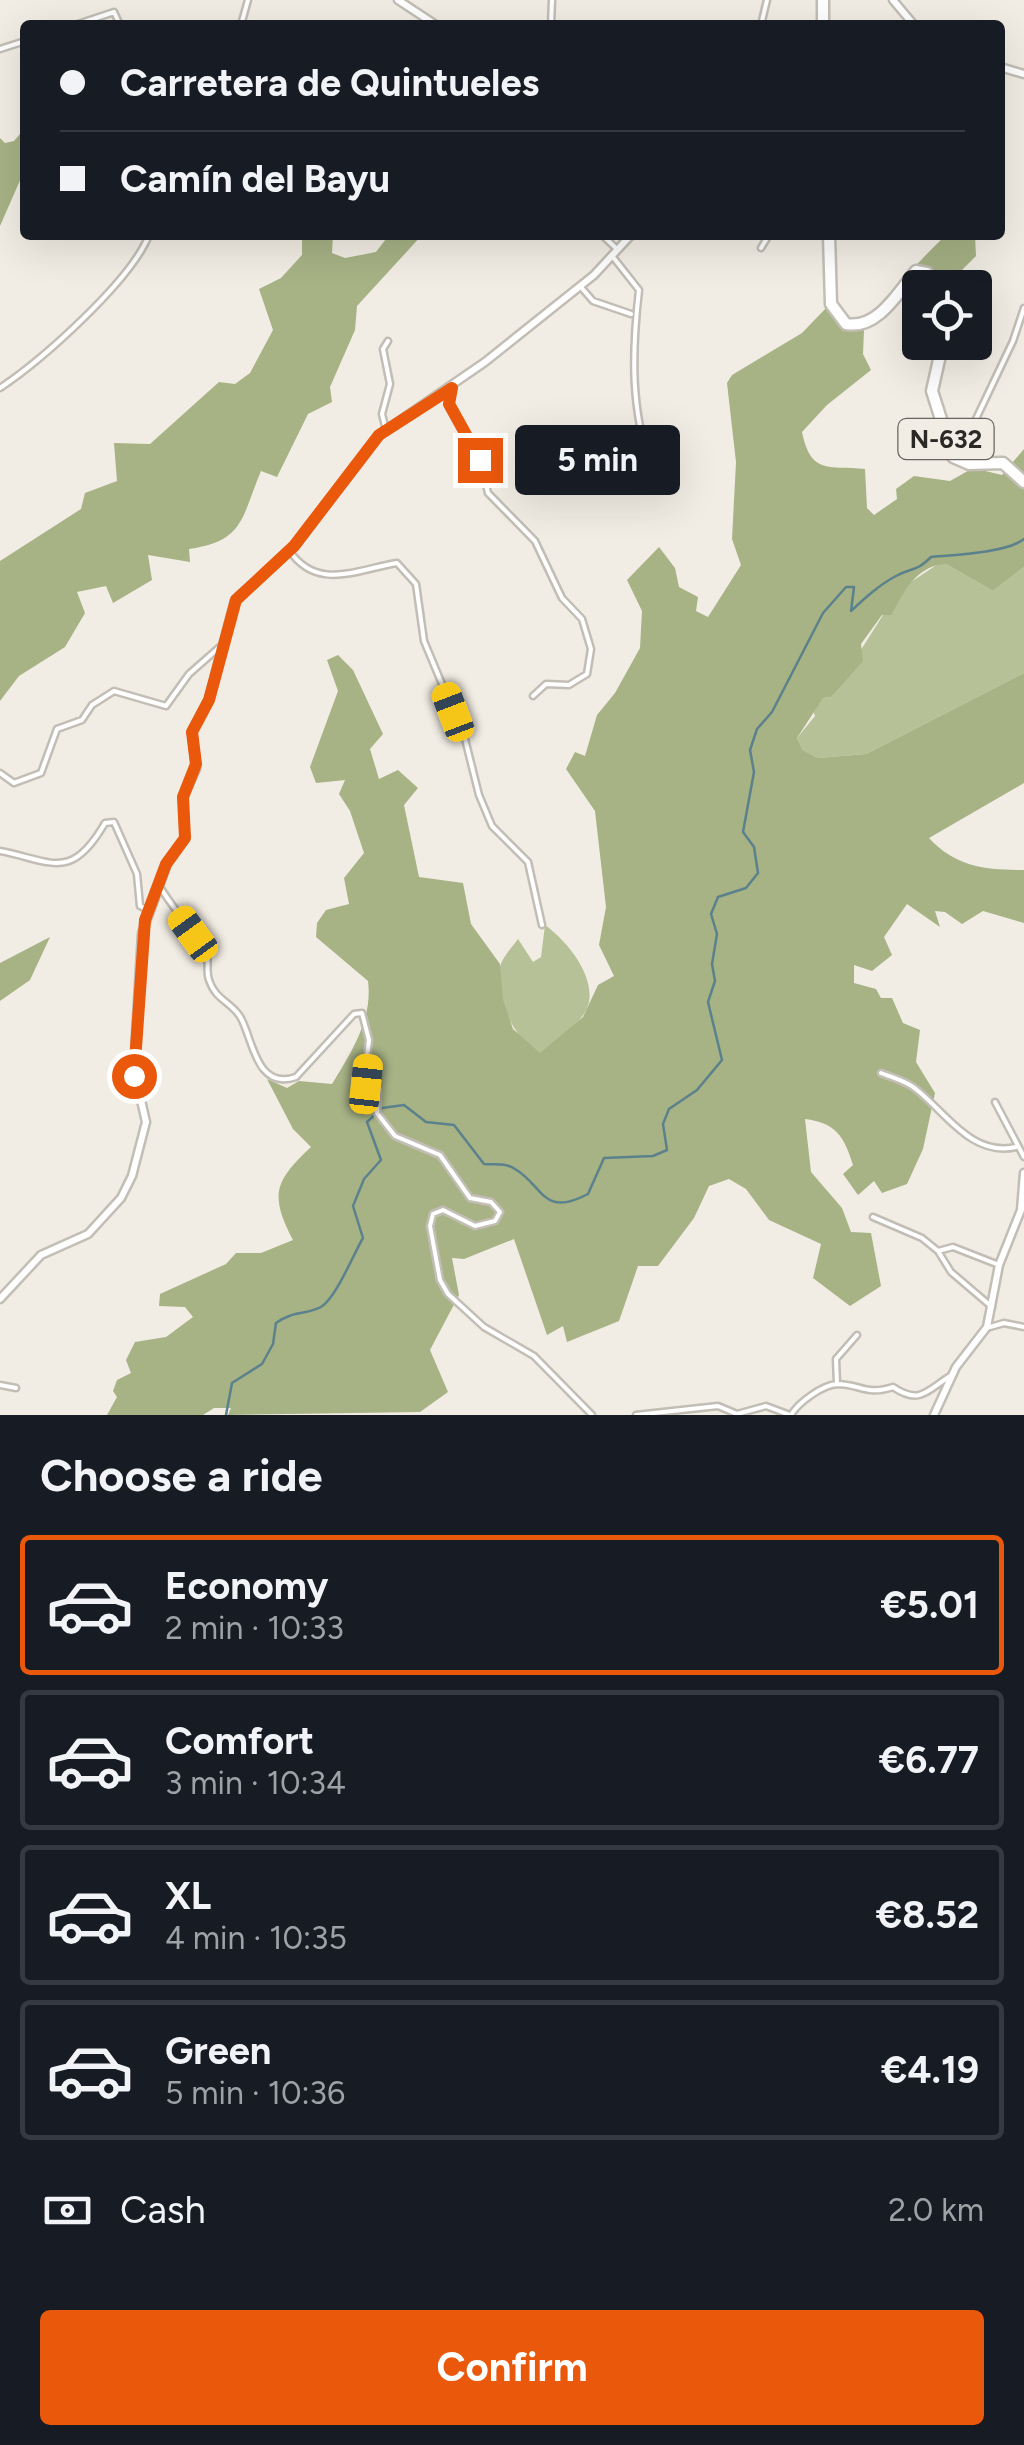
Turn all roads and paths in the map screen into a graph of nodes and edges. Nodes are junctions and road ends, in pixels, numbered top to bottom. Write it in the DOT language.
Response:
graph roads {
  1 [pos="398,0"];
  2 [pos="893,0"];
  3 [pos="87,20"];
  4 [pos="118,20"];
  5 [pos="428,20"];
  6 [pos="910,20"];
  7 [pos="147,240"];
  8 [pos="606,240"];
  9 [pos="628,240"];
  10 [pos="766,240"];
  11 [pos="829,240"];
  12 [pos="761,248"];
  13 [pos="616,253"];
  14 [pos="580,286"];
  15 [pos="902,288"];
  16 [pos="1024,308"];
  17 [pos="634,315"];
  18 [pos="388,341"];
  19 [pos="939,360"];
  20 [pos="0,388"];
  21 [pos="452,388"];
  22 [pos="386,430"];
  23 [pos="956,460"];
  24 [pos="646,478"];
  25 [pos="1024,482"];
  26 [pos="289,550"];
  27 [pos="222,645"];
  28 [pos="532,696"];
  29 [pos="0,773"];
  30 [pos="0,851"];
  31 [pos="160,884"];
  32 [pos="148,910"];
  33 [pos="542,925"];
  34 [pos="881,1073"];
  35 [pos="995,1102"];
  36 [pos="1016,1147"];
  37 [pos="1024,1156"];
  38 [pos="1024,1173"];
  39 [pos="1022,1210"];
  40 [pos="873,1217"];
  41 [pos="938,1251"];
  42 [pos="999,1265"];
  43 [pos="0,1299"];
  44 [pos="992,1307"];
  45 [pos="993,1323"];
  46 [pos="1024,1327"];
  47 [pos="857,1335"];
  48 [pos="952,1374"];
  49 [pos="836,1384"];
  50 [pos="0,1385"];
  51 [pos="16,1388"];
  52 [pos="781,1413"];
  53 [pos="731,1414"];
  54 [pos="592,1415"];
  55 [pos="636,1415"];
  56 [pos="791,1415"];
  57 [pos="934,1415"];
  1 -- 5 [label="street"];
  2 -- 6 [label="street"];
  3 -- 4 [label="street"];
  7 -- 20 [label="street"];
  8 -- 13 [label="street"];
  9 -- 13 [label="street"];
  10 -- 12 [label="street"];
  11 -- 15 [label="highway"];
  13 -- 14 [label="street"];
  13 -- 17 [label="street"];
  14 -- 17 [label="street"];
  14 -- 21 [label="street"];
  16 -- 23 [label="street"];
  17 -- 24 [label="street"];
  18 -- 22 [label="street"];
  19 -- 23 [label="highway, N-632"];
  21 -- 22 [label="street"];
  21 -- 28 [label="street"];
  22 -- 26 [label="street"];
  23 -- 25 [label="highway, N-632"];
  26 -- 27 [label="street"];
  26 -- 33 [label="street"];
  27 -- 29 [label="street"];
  27 -- 31 [label="street"];
  30 -- 32 [label="street"];
  31 -- 32 [label="street"];
  31 -- 54 [label="street"];
  32 -- 43 [label="street"];
  34 -- 36 [label="street"];
  35 -- 36 [label="street"];
  36 -- 37 [label="street"];
  38 -- 39 [label="street"];
  39 -- 42 [label="street"];
  40 -- 41 [label="street"];
  41 -- 42 [label="street"];
  41 -- 44 [label="street"];
  42 -- 44 [label="street"];
  44 -- 45 [label="street"];
  45 -- 46 [label="street"];
  45 -- 48 [label="street"];
  47 -- 49 [label="street"];
  48 -- 49 [label="street"];
  48 -- 57 [label="street"];
  49 -- 56 [label="street"];
  50 -- 51 [label="street"];
  52 -- 53 [label="street"];
  52 -- 56 [label="street"];
  53 -- 55 [label="street"];
}
